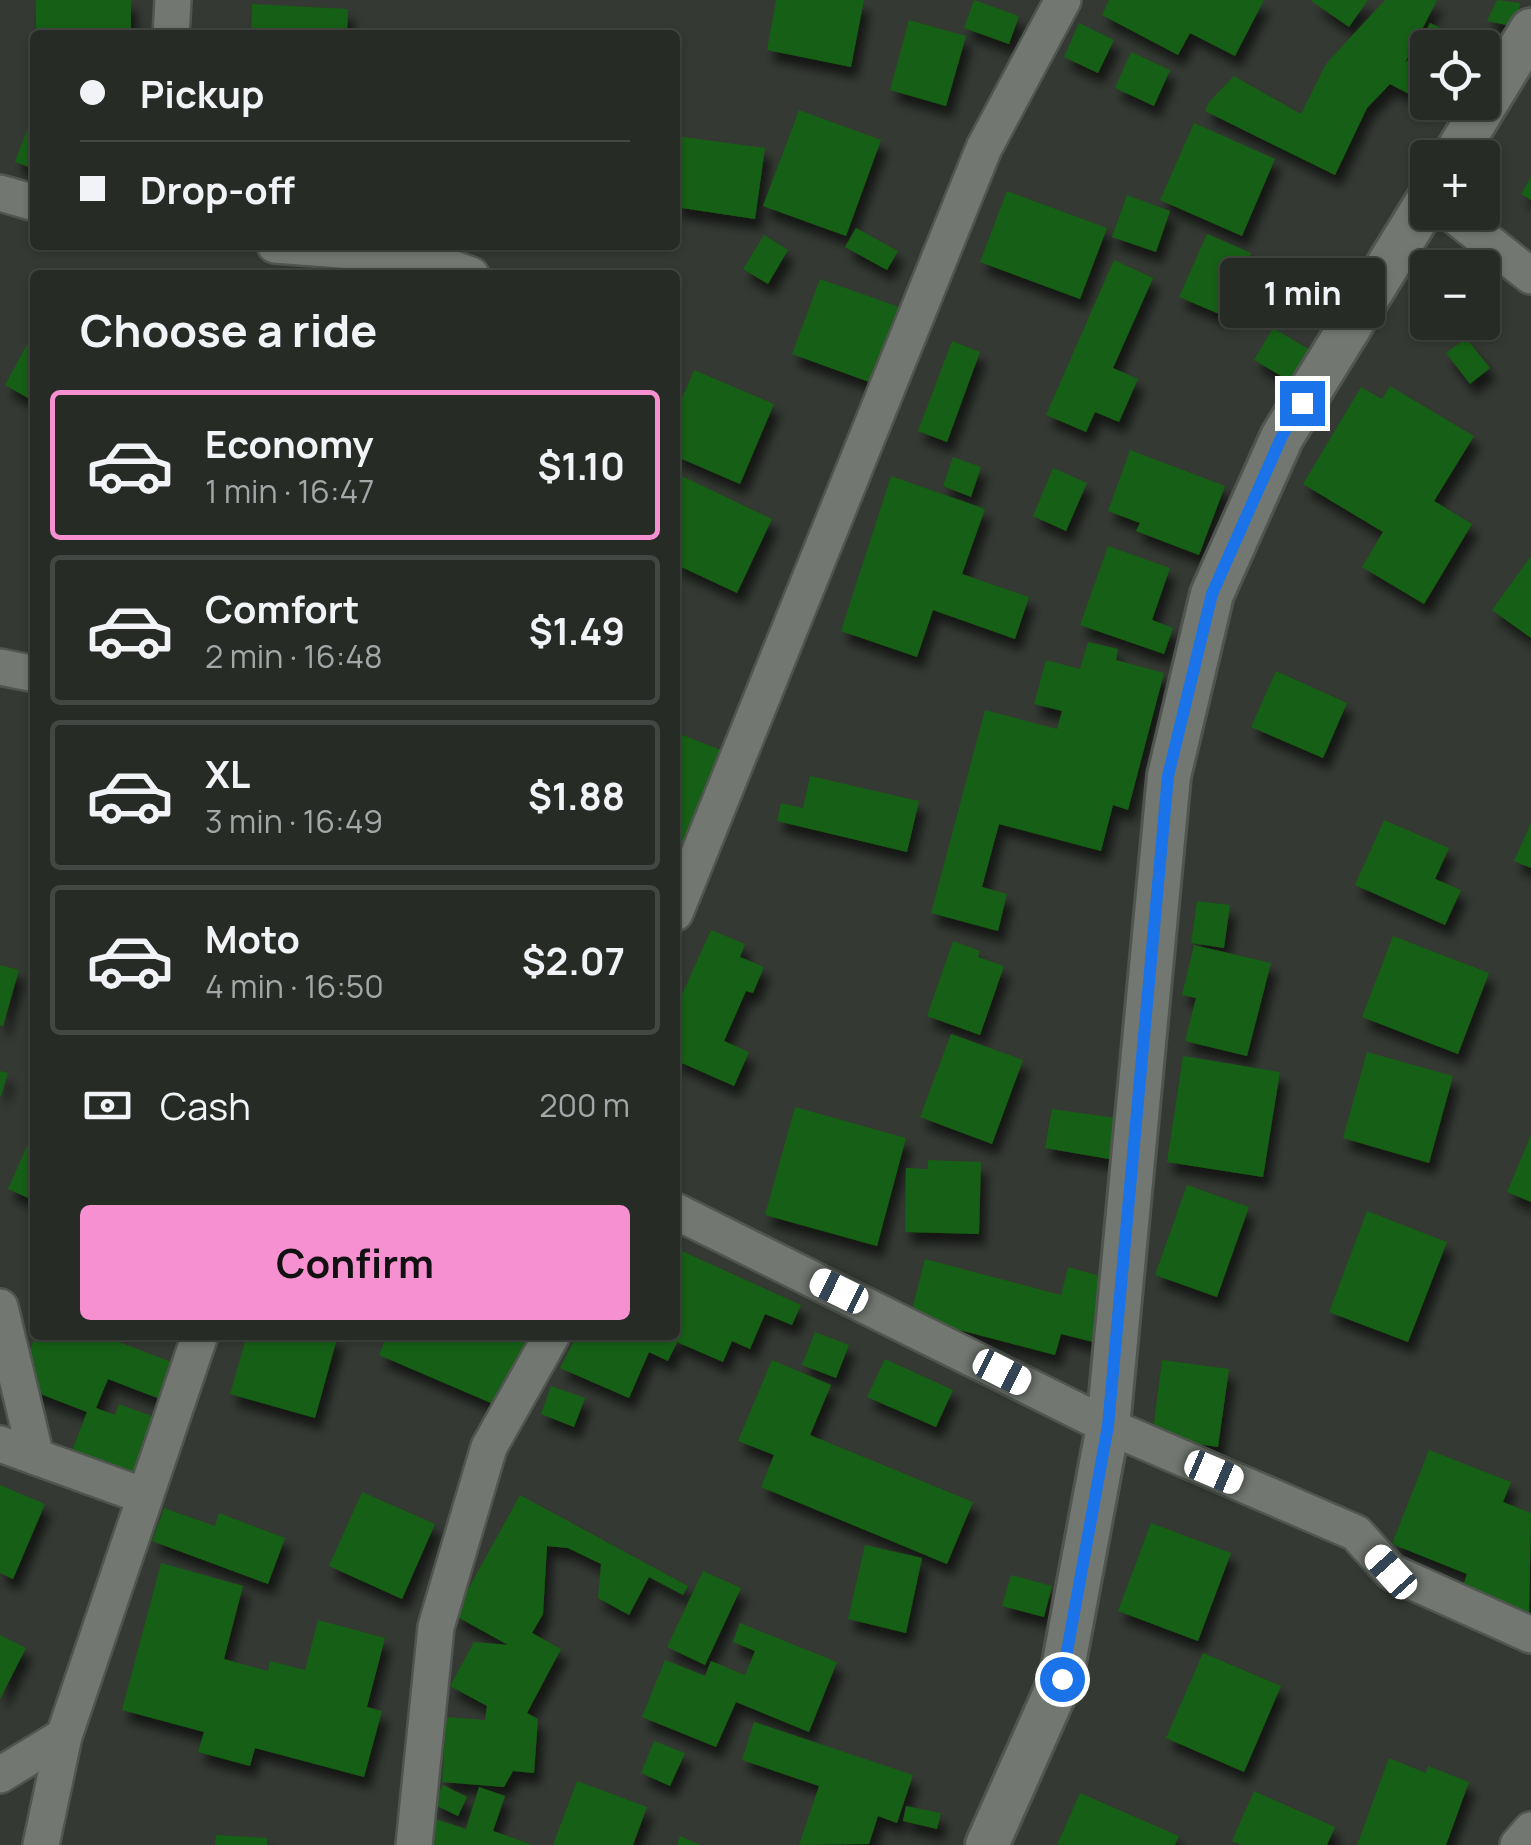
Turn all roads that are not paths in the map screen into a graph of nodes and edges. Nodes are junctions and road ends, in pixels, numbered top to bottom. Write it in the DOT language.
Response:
graph roads {
  1 [pos="173,0"];
  2 [pos="1064,0"];
  3 [pos="171,30"];
  4 [pos="1531,30"];
  5 [pos="1464,140"];
  6 [pos="0,193"];
  7 [pos="30,201"];
  8 [pos="1410,229"];
  9 [pos="1473,230"];
  10 [pos="340,250"];
  11 [pos="456,270"];
  12 [pos="1531,276"];
  13 [pos="0,667"];
  14 [pos="30,673"];
  15 [pos="680,900"];
  16 [pos="680,1212"];
  17 [pos="0,1306"];
  18 [pos="198,1340"];
  19 [pos="549,1340"];
  20 [pos="1108,1426"];
  21 [pos="0,1444"];
  22 [pos="36,1457"];
  23 [pos="144,1496"];
  24 [pos="1531,1635"];
  25 [pos="64,1736"];
  26 [pos="0,1775"];
  27 [pos="1531,1830"];
  28 [pos="40,1845"];
  29 [pos="414,1845"];
  30 [pos="987,1845"];
  31 [pos="1518,1845"];
  1 -- 3 [label="street"];
  2 -- 15 [label="street"];
  4 -- 5 [label="street"];
  6 -- 7 [label="street"];
  8 -- 20 [label="street"];
  9 -- 12 [label="street"];
  10 -- 11 [label="street"];
  13 -- 14 [label="street"];
  16 -- 20 [label="street"];
  17 -- 22 [label="street"];
  18 -- 23 [label="street"];
  19 -- 29 [label="street"];
  20 -- 24 [label="street"];
  20 -- 30 [label="street"];
  21 -- 22 [label="street"];
  22 -- 23 [label="street"];
  23 -- 25 [label="street"];
  25 -- 26 [label="street"];
  25 -- 28 [label="street"];
  27 -- 31 [label="street"];
}
